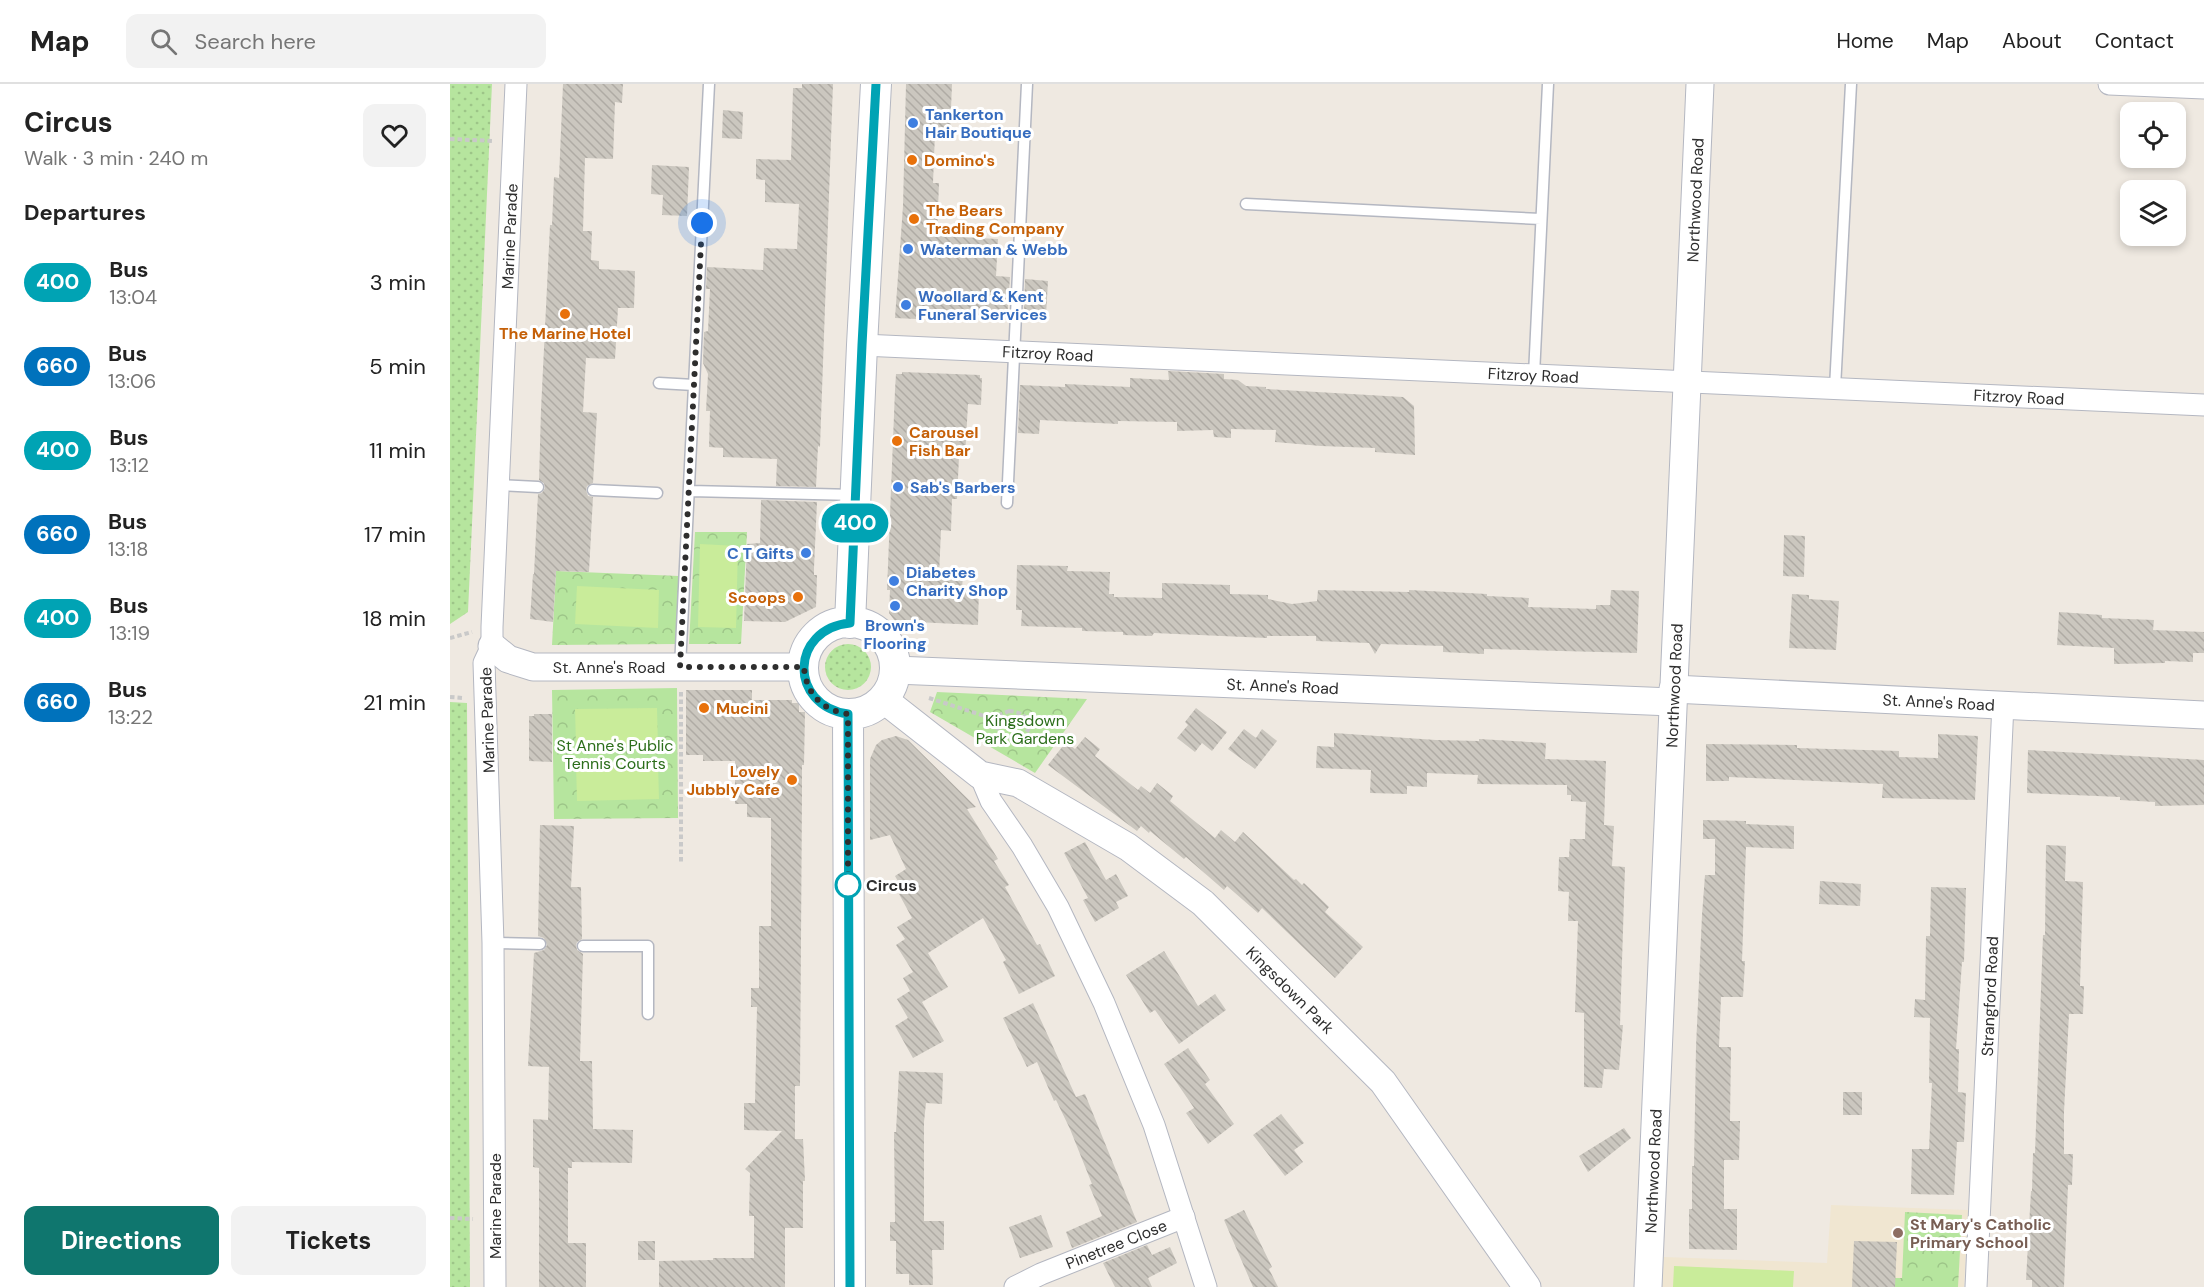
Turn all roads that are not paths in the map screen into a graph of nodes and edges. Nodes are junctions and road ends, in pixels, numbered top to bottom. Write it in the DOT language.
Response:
graph roads {
  1 [pos="516,84"];
  2 [pos="709,84"];
  3 [pos="876,84"];
  4 [pos="1027,84"];
  5 [pos="1548,84"];
  6 [pos="1701,84"];
  7 [pos="1851,84"];
  8 [pos="2109,84"];
  9 [pos="2204,88"];
  10 [pos="1246,204"];
  11 [pos="1541,219"];
  12 [pos="862,345"];
  13 [pos="1015,352"];
  14 [pos="1534,375"];
  15 [pos="1686,382"];
  16 [pos="659,383"];
  17 [pos="694,384"];
  18 [pos="1835,388"];
  19 [pos="2204,405"];
  20 [pos="498,484"];
  21 [pos="538,487"];
  22 [pos="593,490"];
  23 [pos="690,491"];
  24 [pos="657,494"];
  25 [pos="856,495"];
  26 [pos="1007,502"];
  27 [pos="850,623"];
  28 [pos="492,646"];
  29 [pos="680,667"];
  30 [pos="804,667"];
  31 [pos="890,685"];
  32 [pos="1672,696"];
  33 [pos="2003,704"];
  34 [pos="848,714"];
  35 [pos="2204,715"];
  36 [pos="980,775"];
  37 [pos="493,943"];
  38 [pos="540,944"];
  39 [pos="583,946"];
  40 [pos="648,1014"];
  41 [pos="1184,1217"];
  42 [pos="495,1287"];
  43 [pos="850,1287"];
  44 [pos="1015,1287"];
  45 [pos="1206,1287"];
  46 [pos="1527,1287"];
  47 [pos="1648,1287"];
  48 [pos="1976,1287"];
  1 -- 20 [label="street, Marine Parade"];
  2 -- 17 [label="lane"];
  3 -- 12 [label="main road"];
  4 -- 13 [label="lane"];
  5 -- 11 [label="lane"];
  6 -- 15 [label="street, Northwood Road"];
  7 -- 18 [label="lane"];
  8 -- 9 [label="street"];
  10 -- 11 [label="lane"];
  11 -- 14 [label="lane"];
  12 -- 13 [label="street, Fitzroy Road"];
  12 -- 25 [label="main road"];
  13 -- 14 [label="street, Fitzroy Road"];
  13 -- 26 [label="lane"];
  14 -- 15 [label="street, Fitzroy Road"];
  15 -- 18 [label="street, Fitzroy Road"];
  15 -- 32 [label="street, Northwood Road"];
  16 -- 17 [label="lane"];
  17 -- 23 [label="lane"];
  18 -- 19 [label="street, Fitzroy Road"];
  20 -- 21 [label="lane"];
  20 -- 28 [label="street, Marine Parade"];
  22 -- 24 [label="lane"];
  23 -- 25 [label="lane"];
  23 -- 29 [label="lane"];
  25 -- 27 [label="main road"];
  27 -- 30 [label="main road"];
  27 -- 31 [label="main road"];
  28 -- 29 [label="street, St. Anne's Road"];
  28 -- 37 [label="street, Marine Parade"];
  29 -- 30 [label="street, St. Anne's Road"];
  30 -- 34 [label="main road"];
  31 -- 32 [label="street, St. Anne's Road"];
  31 -- 34 [label="main road"];
  31 -- 36 [label="street, Kingsdown Park"];
  32 -- 33 [label="street, St. Anne's Road"];
  32 -- 47 [label="street, Northwood Road"];
  33 -- 35 [label="street, St. Anne's Road"];
  33 -- 48 [label="street, Strangford Road"];
  34 -- 43 [label="main road"];
  36 -- 41 [label="street, Kingsdown Park"];
  36 -- 46 [label="street, Kingsdown Park"];
  37 -- 38 [label="lane"];
  37 -- 42 [label="street, Marine Parade"];
  39 -- 40 [label="lane"];
  41 -- 44 [label="street, Pinetree Close"];
  41 -- 45 [label="street, Kingsdown Park"];
}
